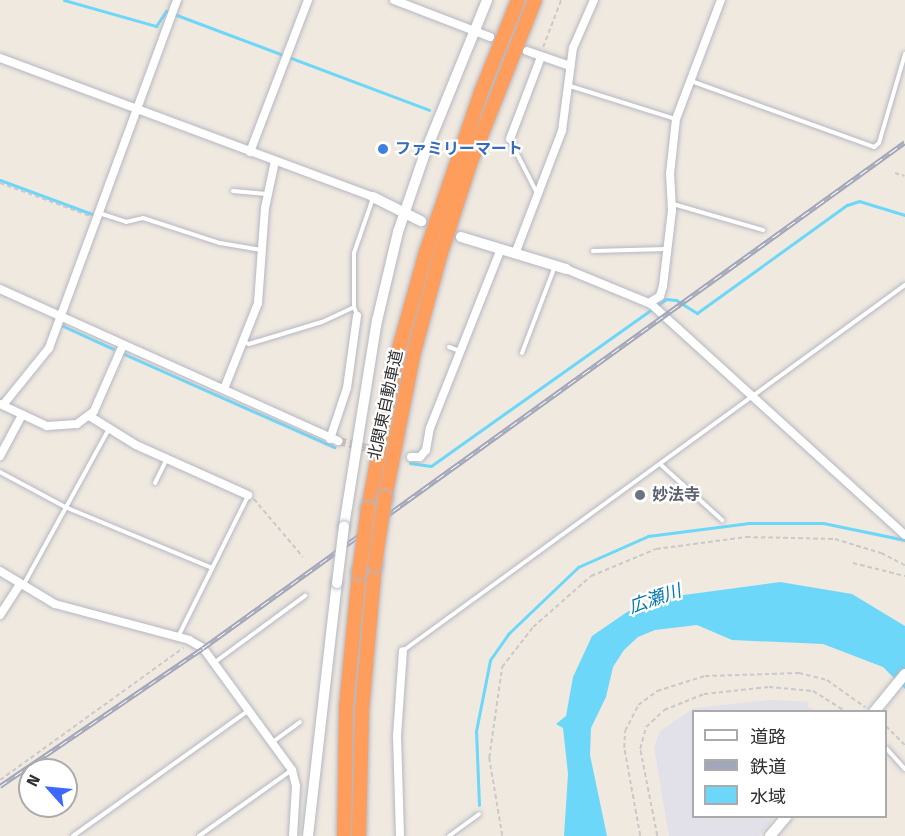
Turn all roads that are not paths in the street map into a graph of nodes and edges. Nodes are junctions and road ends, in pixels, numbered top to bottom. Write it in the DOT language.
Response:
graph roads {
  1 [pos="177,0"];
  2 [pos="308,0"];
  3 [pos="394,0"];
  4 [pos="488,0"];
  5 [pos="518,0"];
  6 [pos="535,0"];
  7 [pos="594,0"];
  8 [pos="721,0"];
  9 [pos="475,30"];
  10 [pos="490,36"];
  11 [pos="527,51"];
  12 [pos="905,54"];
  13 [pos="540,57"];
  14 [pos="0,58"];
  15 [pos="570,66"];
  16 [pos="692,81"];
  17 [pos="570,86"];
  18 [pos="136,109"];
  19 [pos="676,119"];
  20 [pos="510,139"];
  21 [pos="250,152"];
  22 [pos="275,161"];
  23 [pos="233,191"];
  24 [pos="267,194"];
  25 [pos="537,194"];
  26 [pos="373,197"];
  27 [pos="672,204"];
  28 [pos="404,212"];
  29 [pos="97,215"];
  30 [pos="421,221"];
  31 [pos="763,230"];
  32 [pos="461,237"];
  33 [pos="501,249"];
  34 [pos="668,249"];
  35 [pos="261,250"];
  36 [pos="593,251"];
  37 [pos="516,254"];
  38 [pos="561,267"];
  39 [pos="905,285"];
  40 [pos="0,290"];
  41 [pos="649,303"];
  42 [pos="354,307"];
  43 [pos="357,316"];
  44 [pos="61,317"];
  45 [pos="243,342"];
  46 [pos="123,345"];
  47 [pos="449,347"];
  48 [pos="460,351"];
  49 [pos="522,352"];
  50 [pos="224,389"];
  51 [pos="753,396"];
  52 [pos="1,404"];
  53 [pos="22,415"];
  54 [pos="90,417"];
  55 [pos="109,429"];
  56 [pos="0,456"];
  57 [pos="411,457"];
  58 [pos="167,459"];
  59 [pos="660,464"];
  60 [pos="0,472"];
  61 [pos="155,483"];
  62 [pos="249,495"];
  63 [pos="65,507"];
  64 [pos="722,520"];
  65 [pos="905,535"];
  66 [pos="212,568"];
  67 [pos="0,571"];
  68 [pos="21,585"];
  69 [pos="305,596"];
  70 [pos="0,615"];
  71 [pos="178,638"];
  72 [pos="403,651"];
  73 [pos="215,662"];
  74 [pos="905,674"];
  75 [pos="249,710"];
  76 [pos="362,710"];
  77 [pos="873,710"];
  78 [pos="300,722"];
  79 [pos="274,741"];
  80 [pos="887,750"];
  81 [pos="905,769"];
  82 [pos="292,770"];
  83 [pos="479,814"];
  84 [pos="785,818"];
  85 [pos="73,836"];
  86 [pos="200,836"];
  87 [pos="293,836"];
  88 [pos="308,836"];
  89 [pos="344,836"];
  90 [pos="359,836"];
  91 [pos="367,836"];
  92 [pos="400,836"];
  93 [pos="449,836"];
  94 [pos="770,836"];
  1 -- 18 [label="street"];
  2 -- 21 [label="street"];
  3 -- 9 [label="street"];
  4 -- 9 [label="street"];
  5 -- 89 [label="highway, 北関東自動車道, bridge"];
  6 -- 76 [label="highway, 北関東自動車道, bridge"];
  7 -- 15 [label="street"];
  8 -- 16 [label="street"];
  9 -- 10 [label="street"];
  9 -- 28 [label="street"];
  11 -- 13 [label="street"];
  12 -- 16 [label="lane"];
  13 -- 15 [label="street"];
  13 -- 20 [label="street"];
  14 -- 18 [label="street"];
  15 -- 17 [label="street"];
  16 -- 19 [label="street"];
  17 -- 19 [label="lane"];
  17 -- 25 [label="street"];
  18 -- 21 [label="street"];
  18 -- 29 [label="street"];
  19 -- 27 [label="street"];
  20 -- 25 [label="lane"];
  21 -- 22 [label="street"];
  22 -- 24 [label="street"];
  22 -- 26 [label="street"];
  23 -- 24 [label="lane"];
  24 -- 35 [label="street"];
  25 -- 37 [label="street"];
  26 -- 28 [label="street"];
  26 -- 42 [label="lane"];
  27 -- 31 [label="lane"];
  27 -- 34 [label="street"];
  28 -- 30 [label="street"];
  28 -- 88 [label="street, bridge"];
  29 -- 35 [label="lane"];
  29 -- 44 [label="street"];
  32 -- 33 [label="street"];
  33 -- 37 [label="street"];
  33 -- 48 [label="street"];
  34 -- 36 [label="lane"];
  34 -- 41 [label="street"];
  35 -- 45 [label="street"];
  37 -- 38 [label="street"];
  38 -- 41 [label="street"];
  38 -- 49 [label="lane"];
  39 -- 51 [label="lane"];
  40 -- 44 [label="street"];
  41 -- 51 [label="street"];
  42 -- 43 [label="lane"];
  42 -- 45 [label="lane"];
  43 -- 50 [label="street"];
  44 -- 46 [label="street"];
  44 -- 52 [label="street"];
  45 -- 50 [label="street"];
  46 -- 50 [label="street"];
  46 -- 54 [label="street"];
  47 -- 48 [label="lane"];
  48 -- 57 [label="street"];
  51 -- 59 [label="lane"];
  51 -- 65 [label="street"];
  52 -- 53 [label="street"];
  53 -- 54 [label="street"];
  53 -- 56 [label="street"];
  54 -- 55 [label="street"];
  55 -- 58 [label="street"];
  55 -- 63 [label="lane"];
  58 -- 61 [label="lane"];
  58 -- 62 [label="street"];
  59 -- 64 [label="lane"];
  59 -- 72 [label="lane"];
  60 -- 63 [label="lane"];
  62 -- 66 [label="lane"];
  63 -- 66 [label="lane"];
  63 -- 68 [label="lane"];
  66 -- 71 [label="lane"];
  67 -- 68 [label="street"];
  68 -- 70 [label="street"];
  68 -- 71 [label="street"];
  69 -- 73 [label="lane"];
  71 -- 73 [label="street"];
  72 -- 92 [label="street"];
  73 -- 75 [label="street"];
  74 -- 77 [label="street"];
  75 -- 79 [label="street"];
  75 -- 85 [label="lane"];
  76 -- 90 [label="highway, 北関東自動車道"];
  76 -- 91 [label="highway"];
  78 -- 79 [label="lane"];
  79 -- 82 [label="street"];
  80 -- 81 [label="lane"];
  82 -- 86 [label="lane"];
  82 -- 87 [label="street"];
  83 -- 93 [label="lane"];
  84 -- 94 [label="street"];
}
